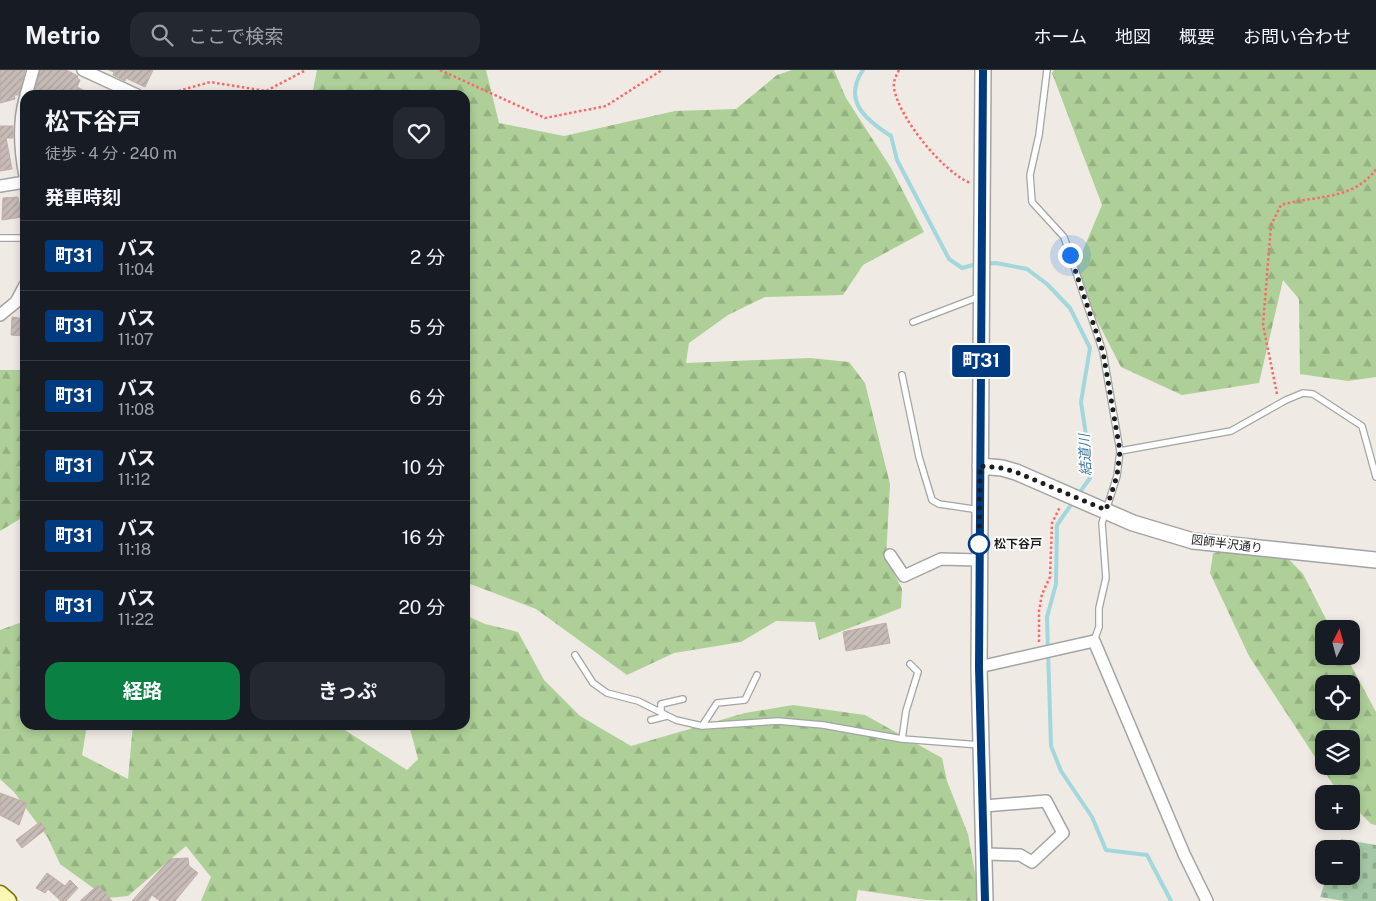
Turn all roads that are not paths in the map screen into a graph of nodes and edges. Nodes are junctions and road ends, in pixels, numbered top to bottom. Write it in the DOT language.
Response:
graph roads {
  1 [pos="33,70"];
  2 [pos="83,70"];
  3 [pos="983,70"];
  4 [pos="1047,70"];
  5 [pos="28,90"];
  6 [pos="126,90"];
  7 [pos="20,130"];
  8 [pos="20,153"];
  9 [pos="20,183"];
  10 [pos="0,186"];
  11 [pos="0,238"];
  12 [pos="20,238"];
  13 [pos="20,295"];
  14 [pos="981,296"];
  15 [pos="0,316"];
  16 [pos="913,322"];
  17 [pos="902,375"];
  18 [pos="1120,451"];
  19 [pos="980,466"];
  20 [pos="1376,477"];
  21 [pos="980,510"];
  22 [pos="1106,510"];
  23 [pos="890,555"];
  24 [pos="979,560"];
  25 [pos="1376,560"];
  26 [pos="1094,641"];
  27 [pos="575,655"];
  28 [pos="910,664"];
  29 [pos="979,667"];
  30 [pos="757,674"];
  31 [pos="683,699"];
  32 [pos="661,712"];
  33 [pos="667,716"];
  34 [pos="651,720"];
  35 [pos="702,726"];
  36 [pos="902,739"];
  37 [pos="982,746"];
  38 [pos="984,806"];
  39 [pos="986,854"];
  40 [pos="0,894"];
  41 [pos="8,901"];
  42 [pos="985,901"];
  43 [pos="1207,901"];
  1 -- 5 [label="street"];
  2 -- 6 [label="street"];
  3 -- 14 [label="street"];
  4 -- 18 [label="lane"];
  7 -- 8 [label="street"];
  9 -- 10 [label="street"];
  11 -- 12 [label="lane"];
  13 -- 15 [label="street"];
  14 -- 16 [label="lane"];
  14 -- 19 [label="street"];
  17 -- 21 [label="lane"];
  18 -- 20 [label="lane"];
  18 -- 22 [label="lane"];
  19 -- 21 [label="street"];
  19 -- 22 [label="street, 図師半沢通り"];
  21 -- 24 [label="street"];
  22 -- 25 [label="street, 図師半沢通り"];
  22 -- 26 [label="lane"];
  23 -- 24 [label="street"];
  24 -- 29 [label="street"];
  26 -- 29 [label="street"];
  26 -- 43 [label="street"];
  27 -- 32 [label="lane"];
  28 -- 36 [label="lane"];
  29 -- 37 [label="street"];
  30 -- 35 [label="lane"];
  31 -- 32 [label="lane"];
  32 -- 33 [label="lane"];
  33 -- 34 [label="lane"];
  33 -- 35 [label="lane"];
  35 -- 36 [label="lane"];
  36 -- 37 [label="lane"];
  37 -- 38 [label="street"];
  38 -- 39 [label="street"];
  38 -- 39 [label="street"];
  39 -- 42 [label="street"];
  40 -- 41 [label="main road"];
}
